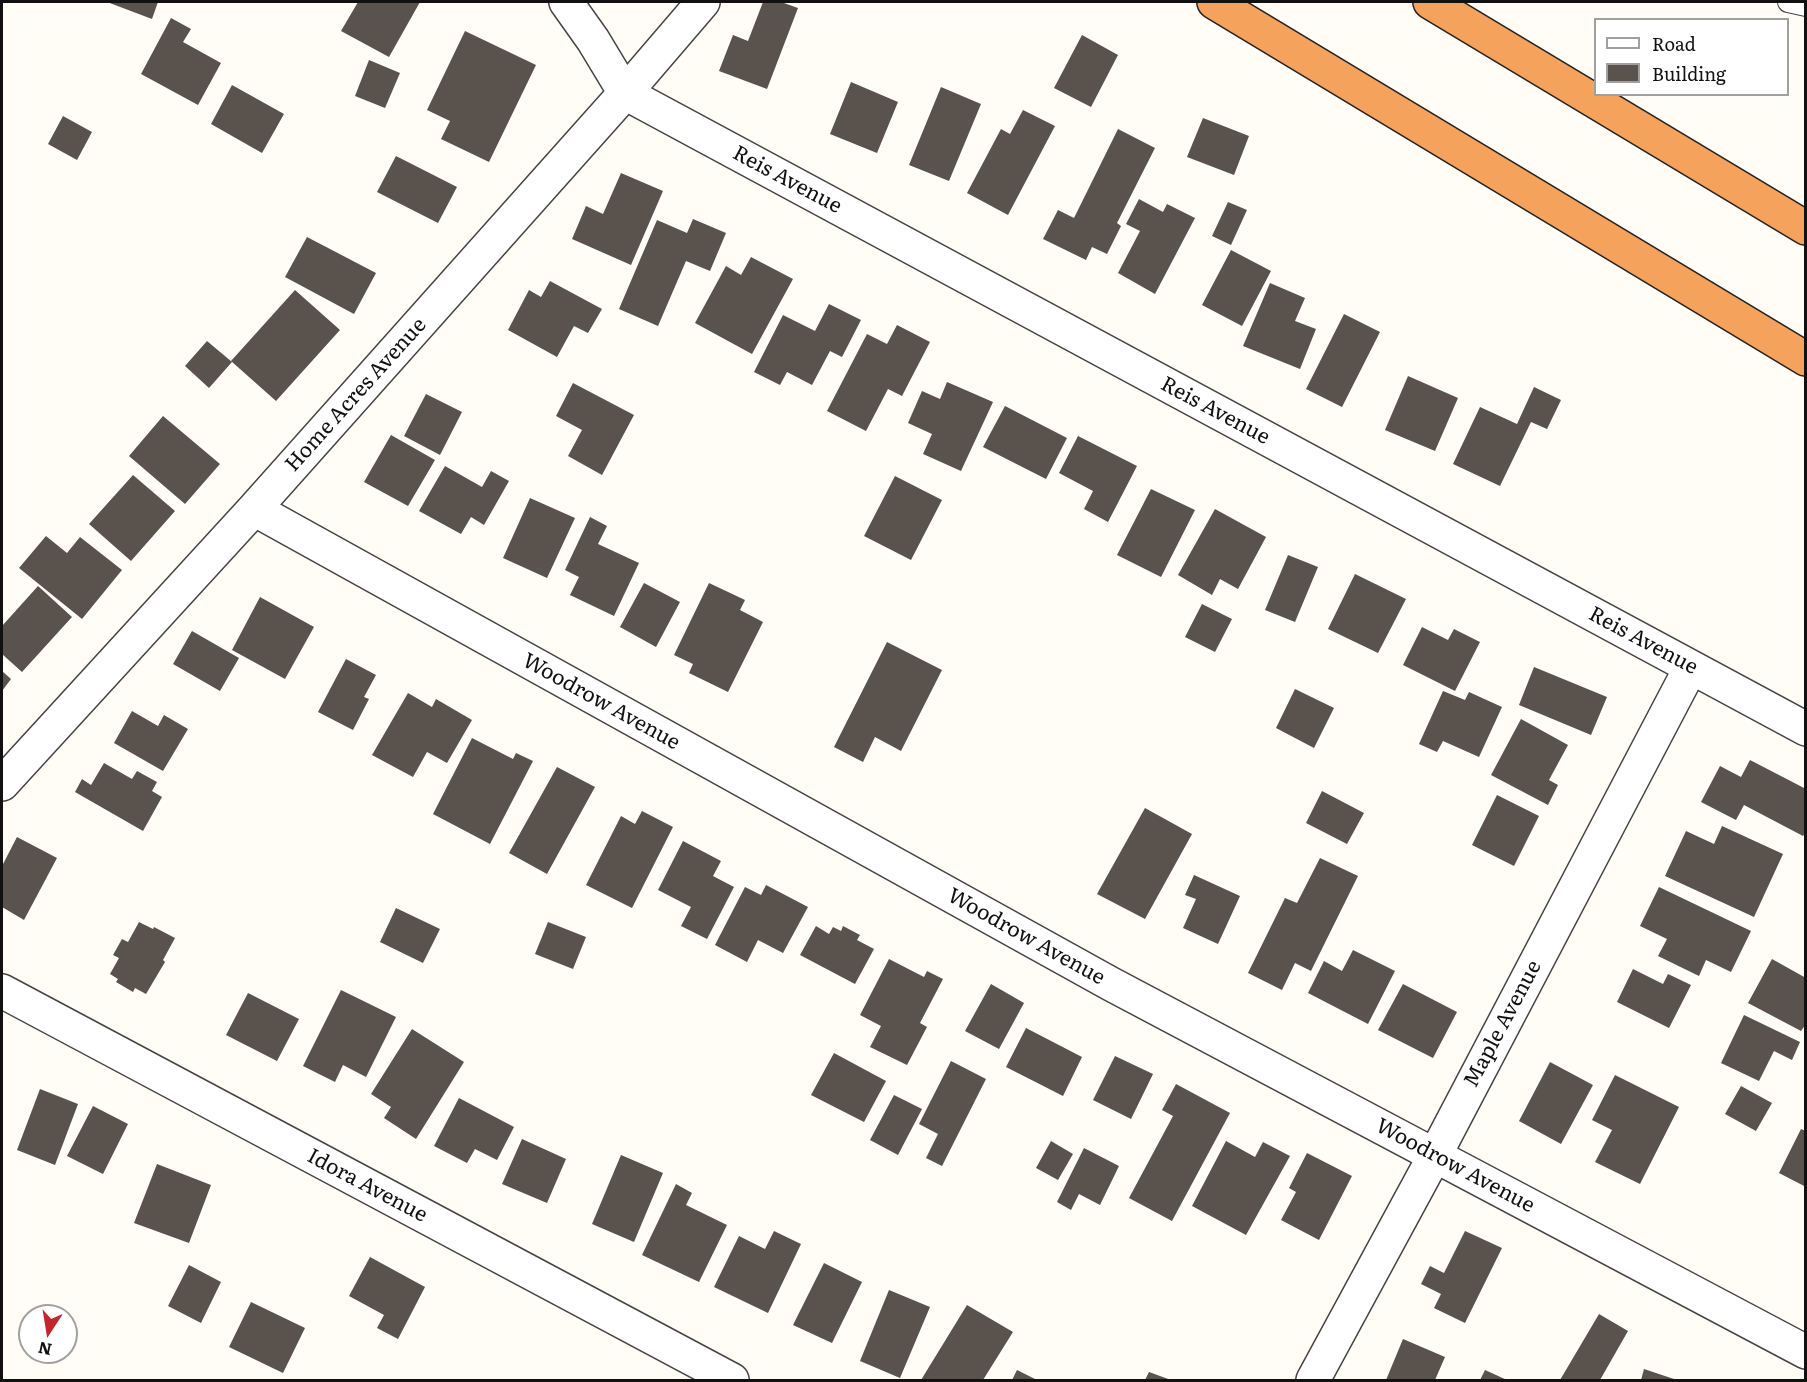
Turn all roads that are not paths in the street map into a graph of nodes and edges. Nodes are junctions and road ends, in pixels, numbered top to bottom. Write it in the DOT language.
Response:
graph roads {
  1 [pos="566,2"];
  2 [pos="704,2"];
  3 [pos="1215,2"];
  4 [pos="1430,2"];
  5 [pos="1788,2"];
  6 [pos="1806,6"];
  7 [pos="625,93"];
  8 [pos="1806,228"];
  9 [pos="1806,359"];
  10 [pos="254,509"];
  11 [pos="1691,667"];
  12 [pos="1806,729"];
  13 [pos="2,783"];
  14 [pos="2,991"];
  15 [pos="1435,1155"];
  16 [pos="1806,1352"];
  17 [pos="732,1380"];
  18 [pos="1313,1380"];
  1 -- 7 [label="street"];
  2 -- 7 [label="street, Home Acres Avenue"];
  3 -- 9 [label="highway"];
  4 -- 8 [label="highway"];
  5 -- 6 [label="lane"];
  7 -- 10 [label="street, Home Acres Avenue"];
  7 -- 11 [label="street, Reis Avenue"];
  10 -- 13 [label="street, Home Acres Avenue"];
  10 -- 15 [label="street, Woodrow Avenue"];
  11 -- 12 [label="street, Reis Avenue"];
  11 -- 15 [label="street, Maple Avenue"];
  14 -- 17 [label="street, Idora Avenue"];
  15 -- 16 [label="street, Woodrow Avenue"];
  15 -- 18 [label="street, Maple Avenue"];
}
